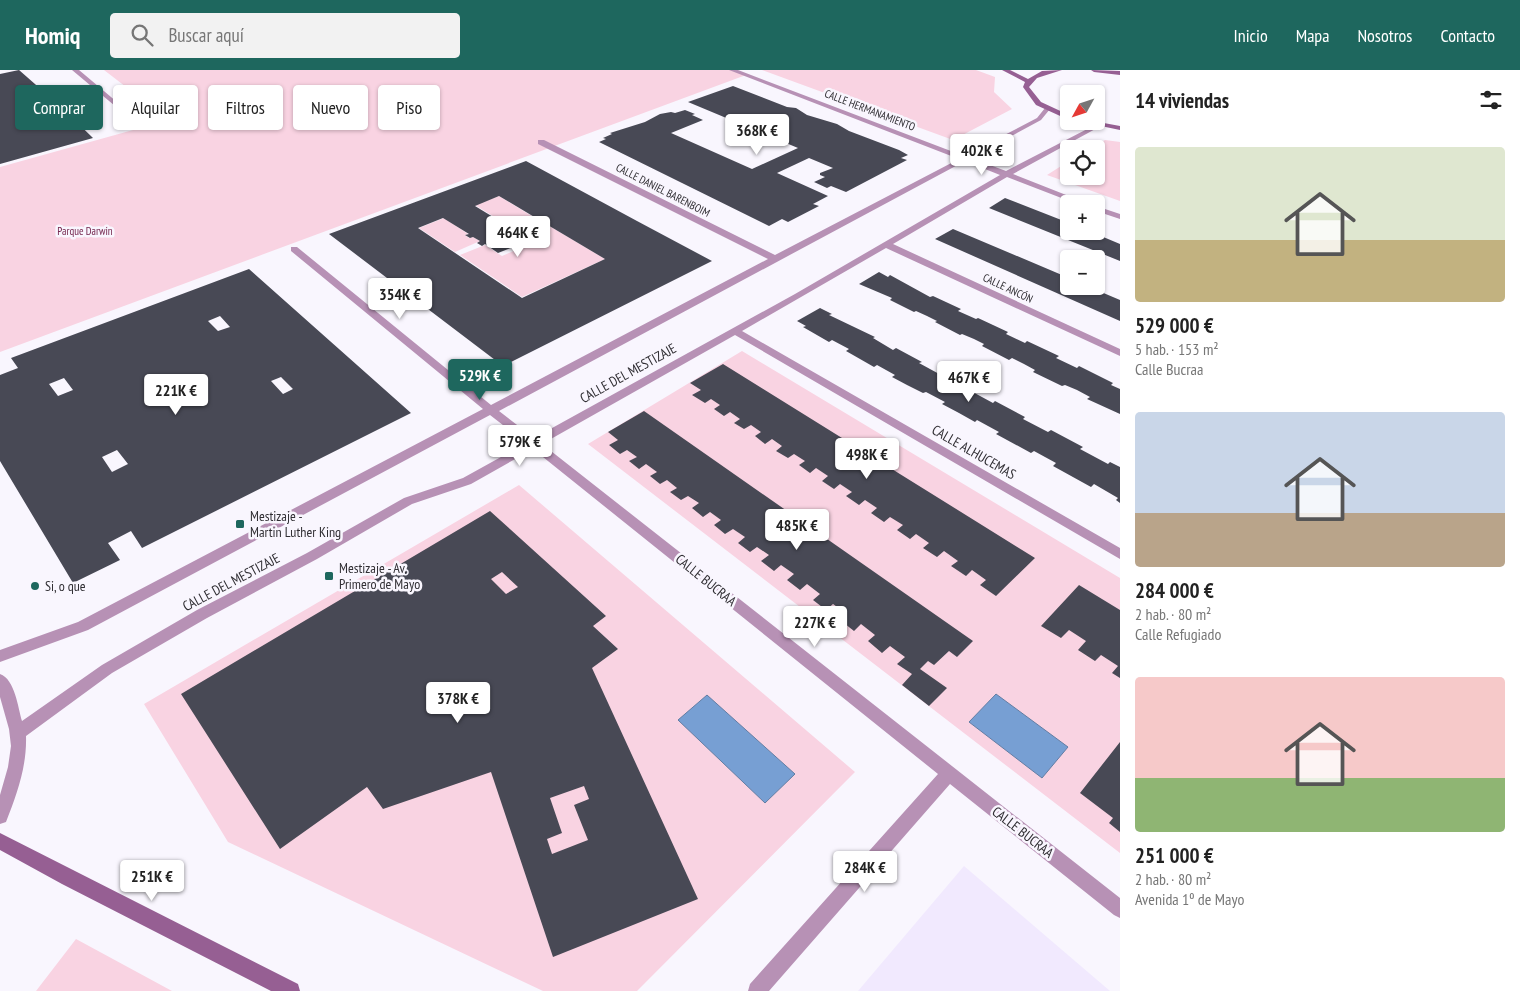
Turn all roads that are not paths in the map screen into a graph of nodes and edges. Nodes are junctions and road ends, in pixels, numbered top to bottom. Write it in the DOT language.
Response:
graph roads {
  1 [pos="75,70"];
  2 [pos="732,70"];
  3 [pos="1005,70"];
  4 [pos="1059,70"];
  5 [pos="1094,70"];
  6 [pos="1120,74"];
  7 [pos="1028,81"];
  8 [pos="113,102"];
  9 [pos="1047,109"];
  10 [pos="1060,114"];
  11 [pos="1105,127"];
  12 [pos="1120,128"];
  13 [pos="1090,130"];
  14 [pos="542,142"];
  15 [pos="965,158"];
  16 [pos="1007,174"];
  17 [pos="1062,195"];
  18 [pos="1105,211"];
  19 [pos="1120,217"];
  20 [pos="887,245"];
  21 [pos="294,249"];
  22 [pos="775,259"];
  23 [pos="735,331"];
  24 [pos="1120,353"];
  25 [pos="491,410"];
  26 [pos="534,444"];
  27 [pos="1120,554"];
  28 [pos="0,656"];
  29 [pos="0,680"];
  30 [pos="17,734"];
  31 [pos="949,774"];
  32 [pos="0,816"];
  33 [pos="0,841"];
  34 [pos="1120,909"];
  35 [pos="291,991"];
  36 [pos="757,991"];
  1 -- 8 [label="street"];
  2 -- 15 [label="street, CALLE HERMANAMIENTO"];
  3 -- 7 [label="street"];
  4 -- 7 [label="street"];
  5 -- 6 [label="street"];
  7 -- 9 [label="street"];
  9 -- 10 [label="street"];
  9 -- 15 [label="street"];
  11 -- 12 [label="street"];
  13 -- 16 [label="street, CALLE DEL MESTIZAJE"];
  14 -- 22 [label="street, CALLE DANIEL BARENBOIM"];
  15 -- 16 [label="street, CALLE HERMANAMIENTO"];
  15 -- 22 [label="street"];
  16 -- 17 [label="street, CALLE HERMANAMIENTO"];
  16 -- 20 [label="street, CALLE DEL MESTIZAJE"];
  18 -- 19 [label="street"];
  20 -- 23 [label="street, CALLE DEL MESTIZAJE"];
  20 -- 24 [label="street, CALLE ANCÓN"];
  21 -- 25 [label="street, CALLE BUCRAA"];
  22 -- 25 [label="street"];
  23 -- 26 [label="street, CALLE DEL MESTIZAJE"];
  23 -- 27 [label="street, CALLE ALHUCEMAS"];
  25 -- 26 [label="street, CALLE BUCRAA"];
  25 -- 28 [label="street"];
  26 -- 30 [label="street, CALLE DEL MESTIZAJE"];
  26 -- 31 [label="street, CALLE BUCRAA"];
  29 -- 30 [label="street"];
  30 -- 32 [label="street"];
  31 -- 34 [label="street, CALLE BUCRAA"];
  31 -- 36 [label="street"];
  33 -- 35 [label="street"];
}
